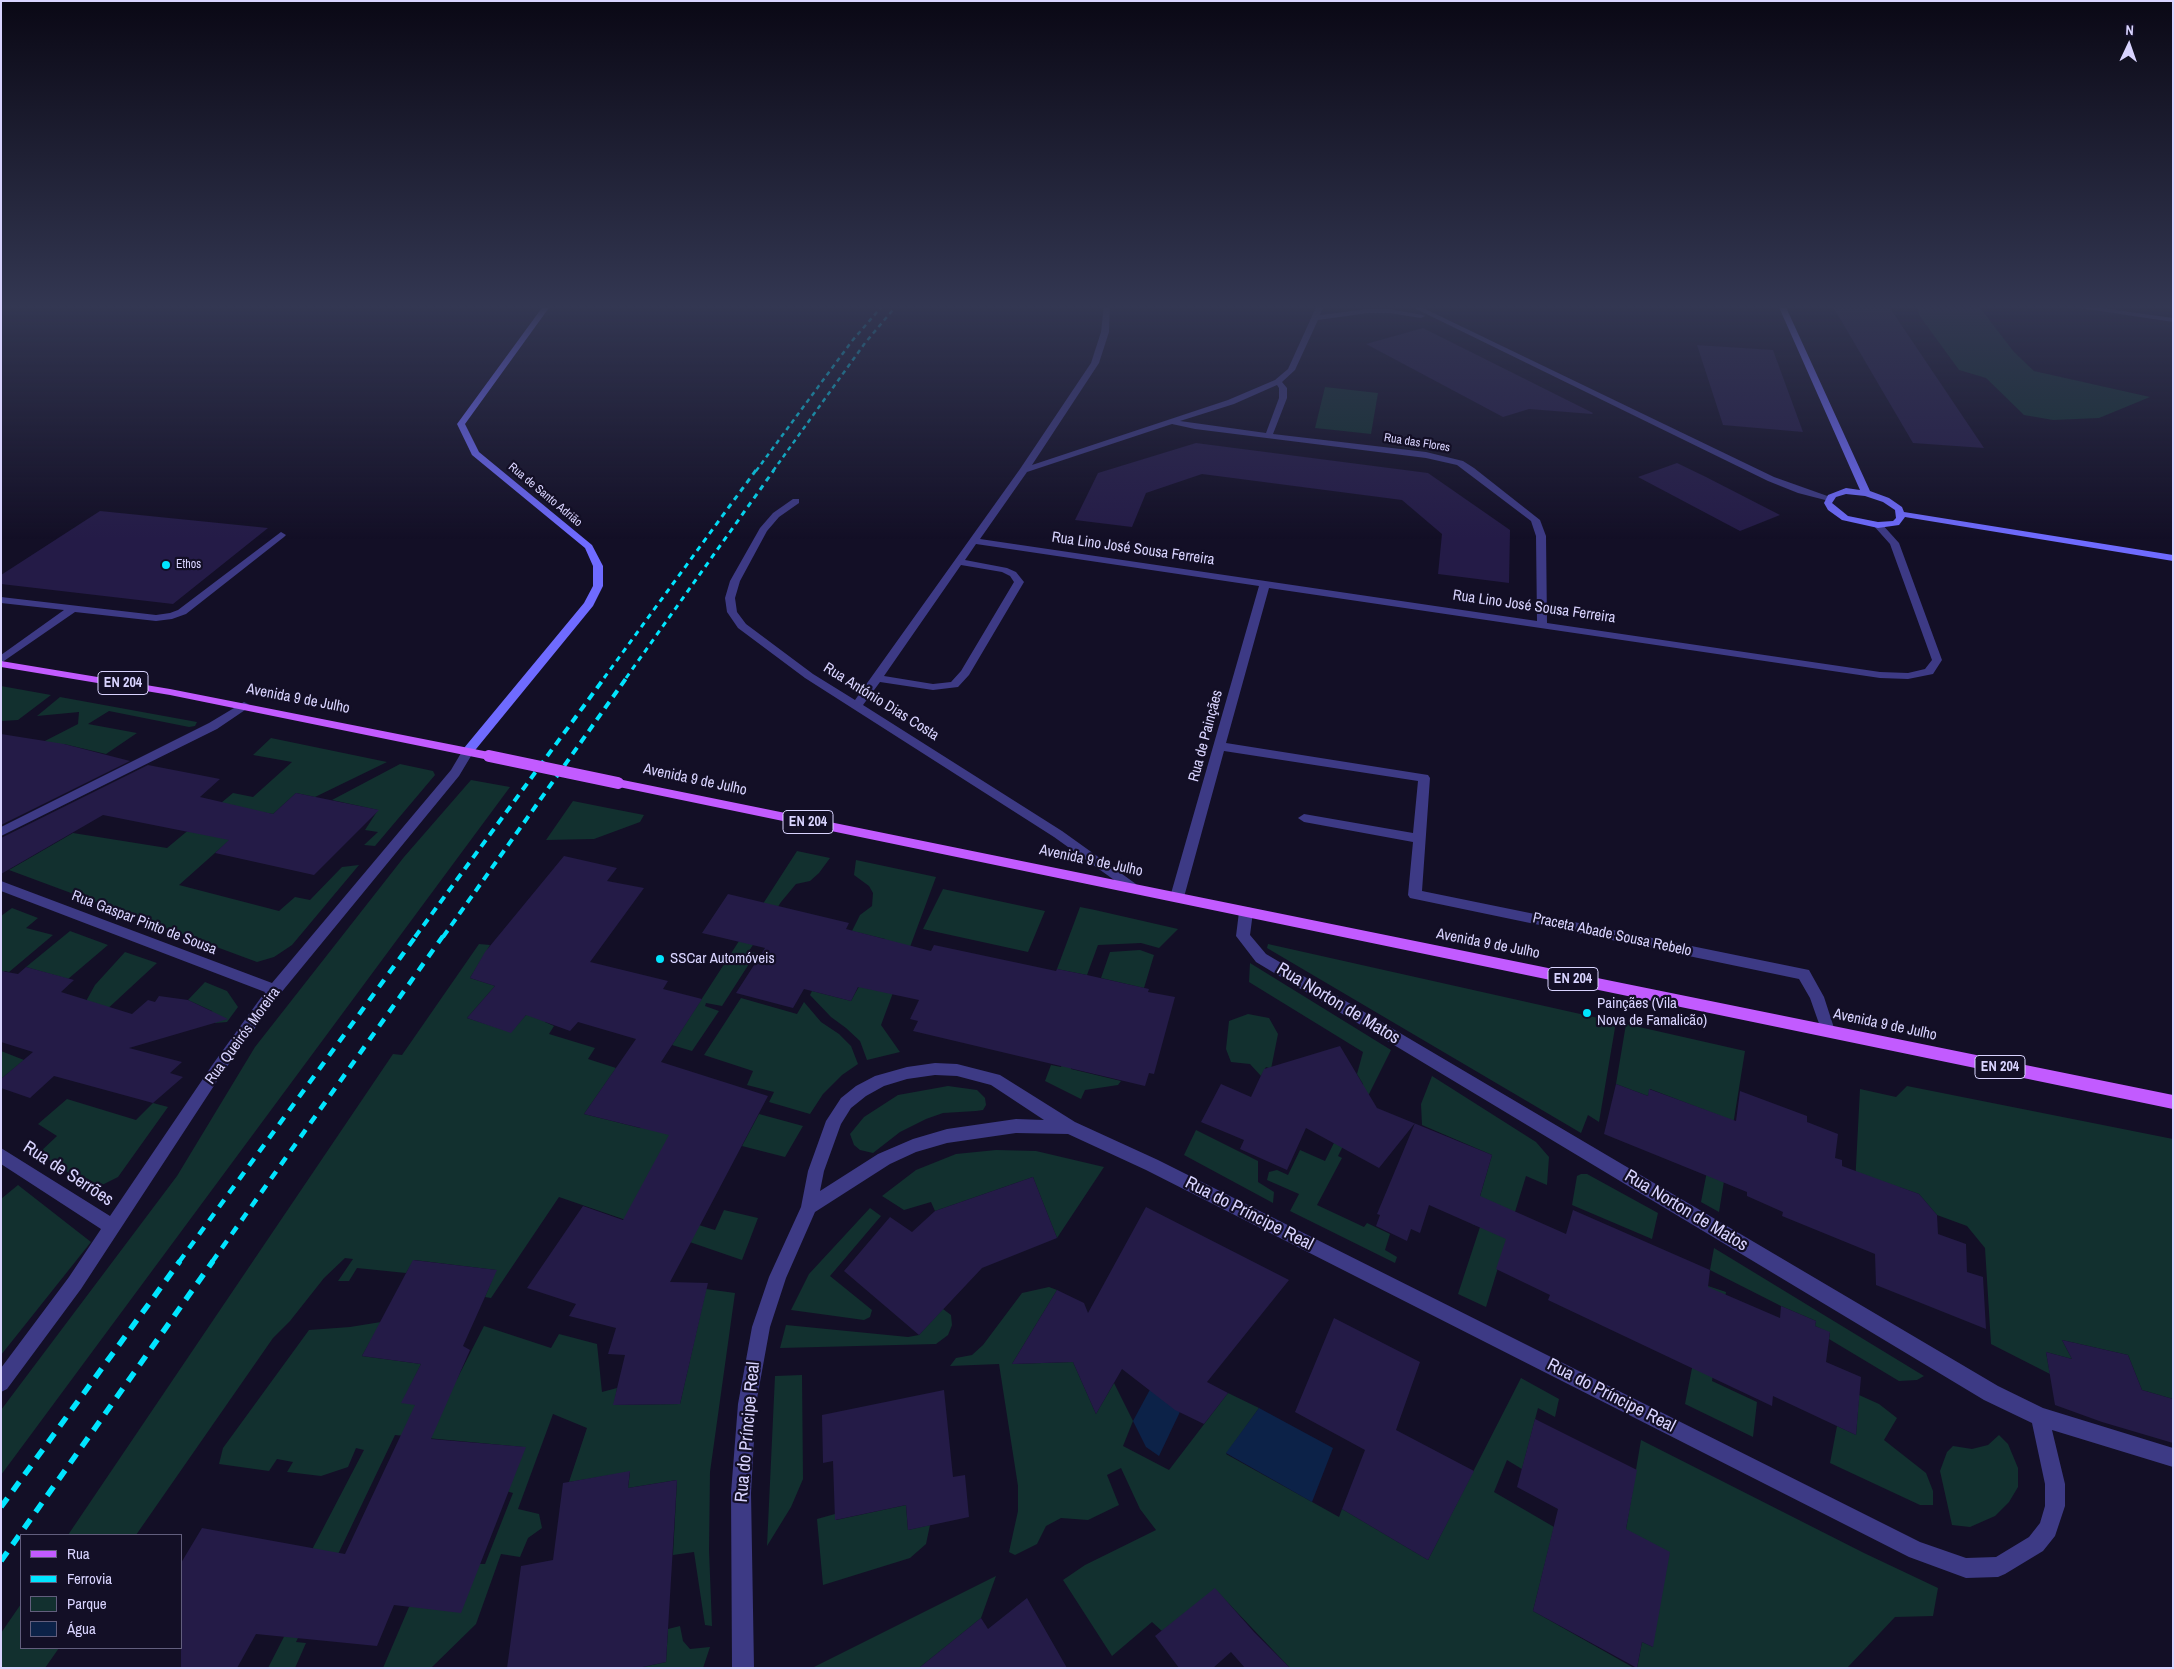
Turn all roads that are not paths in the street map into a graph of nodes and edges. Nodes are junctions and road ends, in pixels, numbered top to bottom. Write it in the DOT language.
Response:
graph roads {
  1 [pos="491,383"];
  2 [pos="1082,383"];
  3 [pos="1276,383"];
  4 [pos="1279,383"];
  5 [pos="1570,383"];
  6 [pos="1816,383"];
  7 [pos="1173,422"];
  8 [pos="1269,435"];
  9 [pos="1024,470"];
  10 [pos="1866,493"];
  11 [pos="1828,498"];
  12 [pos="796,501"];
  13 [pos="1902,514"];
  14 [pos="1878,525"];
  15 [pos="281,534"];
  16 [pos="973,541"];
  17 [pos="2173,558"];
  18 [pos="958,562"];
  19 [pos="1265,584"];
  20 [pos="1,600"];
  21 [pos="74,608"];
  22 [pos="1542,623"];
  23 [pos="1,660"];
  24 [pos="1,664"];
  25 [pos="876,678"];
  26 [pos="505,704"];
  27 [pos="244,706"];
  28 [pos="857,706"];
  29 [pos="1219,746"];
  30 [pos="468,751"];
  31 [pos="1304,818"];
  32 [pos="1,832"];
  33 [pos="1420,839"];
  34 [pos="1,886"];
  35 [pos="1131,887"];
  36 [pos="1177,897"];
  37 [pos="1246,912"];
  38 [pos="275,990"];
  39 [pos="1828,1031"];
  40 [pos="2173,1102"];
  41 [pos="1069,1127"];
  42 [pos="1,1155"];
  43 [pos="810,1207"];
  44 [pos="112,1226"];
  45 [pos="1,1383"];
  46 [pos="2040,1417"];
  47 [pos="2173,1458"];
  48 [pos="743,1668"];
  1 -- 26 [label="street, Rua de Santo Adrião"];
  2 -- 9 [label="street"];
  3 -- 7 [label="street"];
  4 -- 8 [label="street"];
  5 -- 11 [label="street"];
  6 -- 10 [label="street"];
  7 -- 8 [label="street, Rua das Flores"];
  7 -- 9 [label="street"];
  8 -- 22 [label="street, Rua das Flores"];
  9 -- 16 [label="street"];
  10 -- 11 [label="street"];
  10 -- 13 [label="street"];
  11 -- 14 [label="street"];
  12 -- 28 [label="street, Rua António Dias Costa"];
  13 -- 14 [label="street"];
  13 -- 17 [label="street"];
  14 -- 22 [label="street, Rua Lino José Sousa Ferreira"];
  15 -- 21 [label="street"];
  16 -- 18 [label="street"];
  16 -- 19 [label="street, Rua Lino José Sousa Ferreira"];
  18 -- 25 [label="street"];
  18 -- 25 [label="street"];
  19 -- 22 [label="street, Rua Lino José Sousa Ferreira"];
  19 -- 29 [label="street, Rua de Painçães"];
  20 -- 21 [label="street"];
  21 -- 23 [label="street"];
  24 -- 27 [label="main road, Avenida 9 de Julho / EN 204"];
  25 -- 28 [label="street"];
  26 -- 30 [label="street, Rua Queirós Moreira"];
  27 -- 30 [label="main road, Avenida 9 de Julho / EN 204"];
  27 -- 32 [label="street"];
  28 -- 35 [label="street, Rua António Dias Costa"];
  29 -- 33 [label="street, Praceta Abade Sousa Rebelo"];
  29 -- 36 [label="street, Rua de Painçães"];
  30 -- 35 [label="main road, Avenida 9 de Julho / EN 204, bridge"];
  30 -- 38 [label="street, Rua Queirós Moreira"];
  31 -- 33 [label="street"];
  33 -- 39 [label="street, Praceta Abade Sousa Rebelo"];
  34 -- 38 [label="street, Rua Gaspar Pinto de Sousa"];
  35 -- 36 [label="main road, Avenida 9 de Julho / EN 204"];
  36 -- 37 [label="main road, Avenida 9 de Julho / EN 204"];
  37 -- 39 [label="main road, Avenida 9 de Julho / EN 204"];
  37 -- 46 [label="street, Rua Norton de Matos"];
  38 -- 44 [label="street, Rua Queirós Moreira"];
  39 -- 40 [label="main road, Avenida 9 de Julho / EN 204"];
  41 -- 43 [label="street, Rua do Príncipe Real"];
  41 -- 43 [label="street, Rua do Príncipe Real"];
  41 -- 46 [label="street, Rua do Príncipe Real"];
  42 -- 44 [label="street, Rua de Serrões"];
  43 -- 48 [label="street, Rua do Príncipe Real"];
  44 -- 45 [label="street, Rua Queirós Moreira"];
  46 -- 47 [label="street, Rua Norton de Matos"];
}
